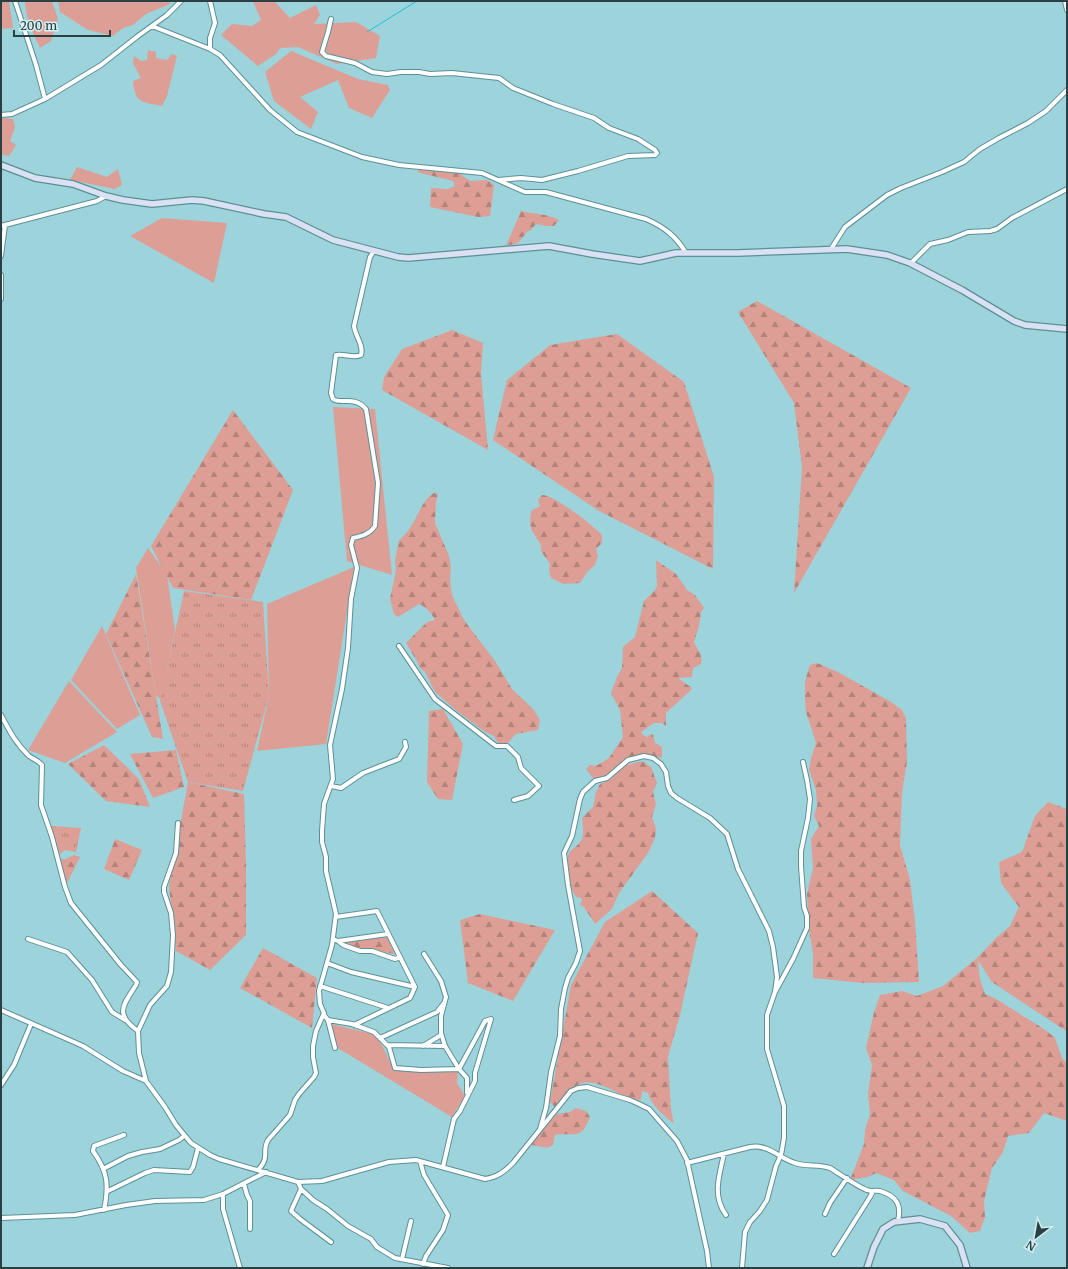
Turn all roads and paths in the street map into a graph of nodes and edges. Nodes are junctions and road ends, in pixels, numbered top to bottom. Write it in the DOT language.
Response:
graph roads {
  1 [pos="15,1"];
  2 [pos="181,1"];
  3 [pos="210,1"];
  4 [pos="1065,1"];
  5 [pos="1067,10"];
  6 [pos="331,19"];
  7 [pos="152,26"];
  8 [pos="210,49"];
  9 [pos="1067,90"];
  10 [pos="45,99"];
  11 [pos="1,115"];
  12 [pos="1,165"];
  13 [pos="498,180"];
  14 [pos="1067,189"];
  15 [pos="106,196"];
  16 [pos="3,226"];
  17 [pos="831,249"];
  18 [pos="374,251"];
  19 [pos="686,253"];
  20 [pos="1,256"];
  21 [pos="911,263"];
  22 [pos="1,275"];
  23 [pos="1,299"];
  24 [pos="1066,328"];
  25 [pos="399,646"];
  26 [pos="1,715"];
  27 [pos="405,742"];
  28 [pos="803,762"];
  29 [pos="331,786"];
  30 [pos="514,800"];
  31 [pos="178,823"];
  32 [pos="336,917"];
  33 [pos="388,934"];
  34 [pos="28,939"];
  35 [pos="333,939"];
  36 [pos="338,941"];
  37 [pos="424,954"];
  38 [pos="398,958"];
  39 [pos="327,963"];
  40 [pos="320,986"];
  41 [pos="415,987"];
  42 [pos="775,992"];
  43 [pos="445,1002"];
  44 [pos="388,1008"];
  45 [pos="1,1010"];
  46 [pos="324,1015"];
  47 [pos="328,1020"];
  48 [pos="127,1022"];
  49 [pos="31,1024"];
  50 [pos="354,1025"];
  51 [pos="138,1031"];
  52 [pos="441,1035"];
  53 [pos="380,1038"];
  54 [pos="387,1045"];
  55 [pos="422,1046"];
  56 [pos="445,1046"];
  57 [pos="335,1048"];
  58 [pos="459,1069"];
  59 [pos="146,1081"];
  60 [pos="1,1085"];
  61 [pos="467,1095"];
  62 [pos="539,1131"];
  63 [pos="124,1134"];
  64 [pos="184,1136"];
  65 [pos="198,1148"];
  66 [pos="724,1154"];
  67 [pos="781,1155"];
  68 [pos="420,1161"];
  69 [pos="688,1163"];
  70 [pos="443,1167"];
  71 [pos="103,1169"];
  72 [pos="258,1170"];
  73 [pos="266,1172"];
  74 [pos="847,1178"];
  75 [pos="298,1182"];
  76 [pos="244,1184"];
  77 [pos="301,1189"];
  78 [pos="108,1191"];
  79 [pos="873,1191"];
  80 [pos="223,1194"];
  81 [pos="104,1210"];
  82 [pos="825,1214"];
  83 [pos="726,1215"];
  84 [pos="1,1218"];
  85 [pos="898,1220"];
  86 [pos="411,1221"];
  87 [pos="250,1229"];
  88 [pos="331,1242"];
  89 [pos="834,1254"];
  90 [pos="402,1259"];
  91 [pos="423,1264"];
  92 [pos="240,1268"];
  93 [pos="448,1268"];
  94 [pos="709,1268"];
  95 [pos="742,1268"];
  96 [pos="867,1268"];
  97 [pos="967,1268"];
  1 -- 10 [label="street"];
  2 -- 7 [label="street"];
  3 -- 8 [label="street"];
  4 -- 5 [label="street"];
  6 -- 13 [label="street"];
  7 -- 8 [label="street"];
  7 -- 10 [label="street"];
  8 -- 13 [label="street"];
  9 -- 17 [label="street"];
  10 -- 11 [label="street"];
  12 -- 15 [label="street"];
  13 -- 19 [label="street"];
  14 -- 21 [label="street"];
  15 -- 16 [label="street"];
  15 -- 18 [label="street"];
  16 -- 20 [label="street"];
  17 -- 19 [label="street"];
  17 -- 21 [label="street"];
  18 -- 19 [label="street"];
  18 -- 29 [label="street"];
  21 -- 24 [label="street"];
  22 -- 23 [label="street"];
  25 -- 30 [label="street"];
  26 -- 48 [label="street"];
  27 -- 29 [label="street"];
  28 -- 42 [label="street"];
  29 -- 32 [label="street"];
  31 -- 51 [label="street"];
  32 -- 33 [label="street"];
  32 -- 35 [label="street"];
  33 -- 36 [label="street"];
  33 -- 41 [label="street"];
  34 -- 48 [label="street"];
  35 -- 36 [label="street"];
  35 -- 39 [label="street"];
  36 -- 38 [label="street"];
  37 -- 43 [label="street"];
  39 -- 40 [label="street"];
  39 -- 41 [label="street"];
  40 -- 44 [label="street"];
  40 -- 46 [label="street"];
  41 -- 44 [label="street"];
  42 -- 62 [label="street"];
  42 -- 67 [label="street"];
  43 -- 52 [label="street"];
  43 -- 53 [label="street"];
  44 -- 50 [label="street"];
  45 -- 49 [label="street"];
  46 -- 47 [label="street"];
  46 -- 72 [label="street"];
  47 -- 50 [label="street"];
  47 -- 57 [label="street"];
  48 -- 51 [label="street"];
  49 -- 59 [label="street"];
  49 -- 60 [label="street"];
  50 -- 53 [label="street"];
  51 -- 59 [label="street"];
  52 -- 55 [label="street"];
  52 -- 56 [label="street"];
  53 -- 54 [label="street"];
  54 -- 55 [label="street"];
  54 -- 58 [label="street"];
  55 -- 56 [label="street"];
  56 -- 58 [label="street"];
  58 -- 61 [label="street"];
  58 -- 61 [label="street"];
  59 -- 64 [label="street"];
  61 -- 70 [label="street"];
  62 -- 69 [label="street"];
  62 -- 70 [label="street"];
  63 -- 71 [label="street"];
  64 -- 65 [label="street"];
  64 -- 71 [label="street"];
  65 -- 72 [label="street"];
  65 -- 78 [label="street"];
  66 -- 67 [label="street"];
  66 -- 69 [label="street"];
  66 -- 83 [label="street"];
  67 -- 74 [label="street"];
  67 -- 95 [label="street"];
  68 -- 70 [label="street"];
  68 -- 75 [label="street"];
  68 -- 91 [label="street"];
  69 -- 94 [label="street"];
  71 -- 78 [label="street"];
  72 -- 73 [label="street"];
  73 -- 75 [label="street"];
  73 -- 76 [label="street"];
  74 -- 79 [label="street"];
  74 -- 82 [label="street"];
  75 -- 77 [label="street"];
  76 -- 80 [label="street"];
  76 -- 87 [label="street"];
  77 -- 88 [label="street"];
  77 -- 90 [label="street"];
  78 -- 81 [label="street"];
  79 -- 85 [label="street"];
  79 -- 89 [label="street"];
  80 -- 81 [label="street"];
  80 -- 92 [label="street"];
  81 -- 84 [label="street"];
  85 -- 96 [label="street"];
  85 -- 97 [label="street"];
  86 -- 90 [label="street"];
  90 -- 91 [label="street"];
  91 -- 93 [label="street"];
}
